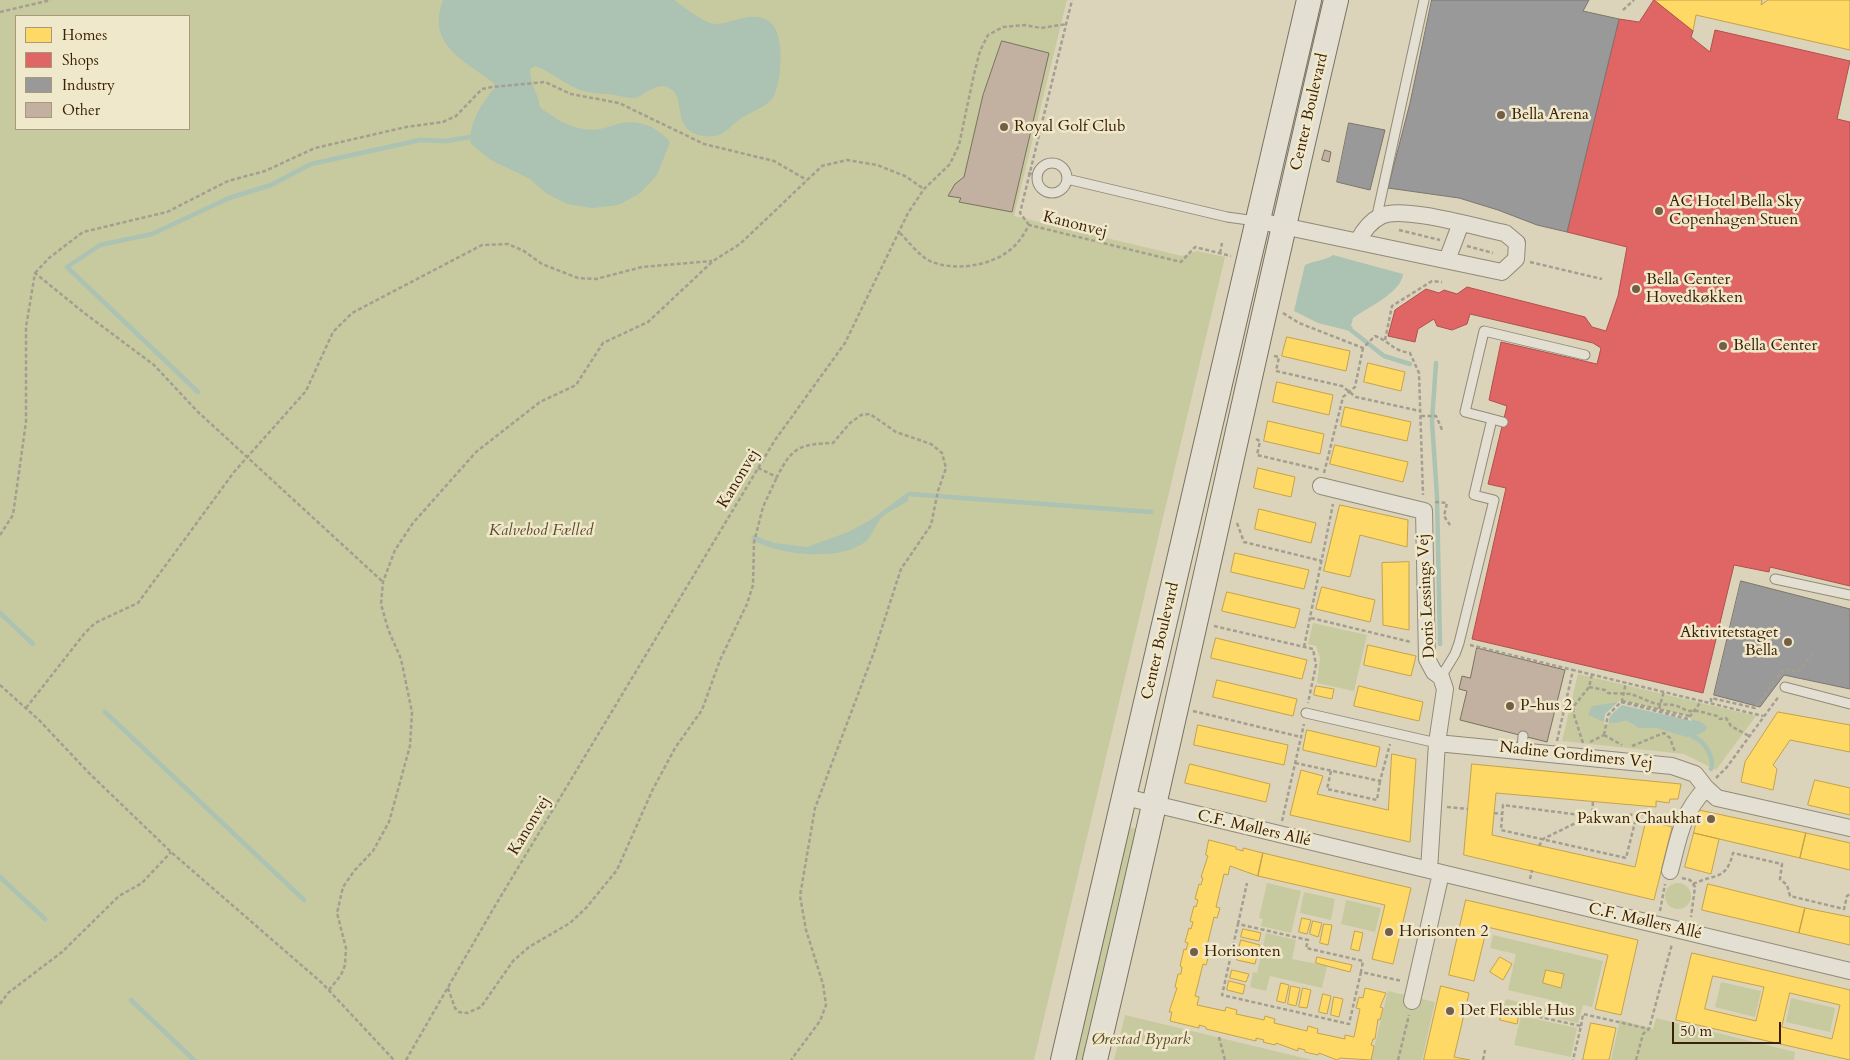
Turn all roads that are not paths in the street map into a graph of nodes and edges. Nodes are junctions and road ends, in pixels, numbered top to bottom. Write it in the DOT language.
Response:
graph roads {
  1 [pos="1309,0"];
  2 [pos="1336,0"];
  3 [pos="1424,0"];
  4 [pos="1067,180"];
  5 [pos="1376,220"];
  6 [pos="1258,221"];
  7 [pos="1461,223"];
  8 [pos="1283,225"];
  9 [pos="1358,241"];
  10 [pos="1447,260"];
  11 [pos="1585,355"];
  12 [pos="1492,419"];
  13 [pos="1503,422"];
  14 [pos="1327,482"];
  15 [pos="1494,500"];
  16 [pos="1503,503"];
  17 [pos="1476,577"];
  18 [pos="1486,579"];
  19 [pos="1775,579"];
  20 [pos="1850,596"];
  21 [pos="1441,677"];
  22 [pos="1785,687"];
  23 [pos="1850,704"];
  24 [pos="1306,714"];
  25 [pos="1437,743"];
  26 [pos="1706,788"];
  27 [pos="1125,798"];
  28 [pos="1156,805"];
  29 [pos="1850,828"];
  30 [pos="1435,872"];
  31 [pos="1669,873"];
  32 [pos="1850,971"];
  33 [pos="1412,1002"];
  34 [pos="1063,1060"];
  35 [pos="1095,1060"];
  1 -- 6 [label="street, Center Boulevard"];
  2 -- 8 [label="street, Center Boulevard"];
  3 -- 5 [label="lane"];
  4 -- 4 [label="lane"];
  4 -- 6 [label="lane"];
  5 -- 7 [label="street"];
  5 -- 9 [label="street"];
  6 -- 8 [label="street"];
  6 -- 27 [label="street, Center Boulevard"];
  7 -- 10 [label="street"];
  7 -- 10 [label="street"];
  8 -- 9 [label="street"];
  8 -- 28 [label="street, Center Boulevard"];
  9 -- 10 [label="street"];
  11 -- 12 [label="lane"];
  12 -- 13 [label="lane"];
  12 -- 15 [label="lane"];
  14 -- 21 [label="street, Doris Lessings Vej"];
  15 -- 16 [label="lane"];
  15 -- 17 [label="lane"];
  17 -- 18 [label="lane"];
  17 -- 21 [label="lane"];
  19 -- 20 [label="lane"];
  21 -- 25 [label="street, Doris Lessings Vej"];
  22 -- 23 [label="lane"];
  24 -- 25 [label="lane"];
  25 -- 26 [label="street, Nadine Gordimers Vej"];
  25 -- 30 [label="street, Doris Lessings Vej"];
  26 -- 29 [label="street, Nadine Gordimers Vej"];
  26 -- 31 [label="street"];
  27 -- 28 [label="street, C.F. Møllers Allé"];
  27 -- 34 [label="street, Center Boulevard"];
  28 -- 30 [label="street, C.F. Møllers Allé"];
  28 -- 35 [label="street, Center Boulevard"];
  30 -- 32 [label="street, C.F. Møllers Allé"];
  30 -- 33 [label="street"];
}
